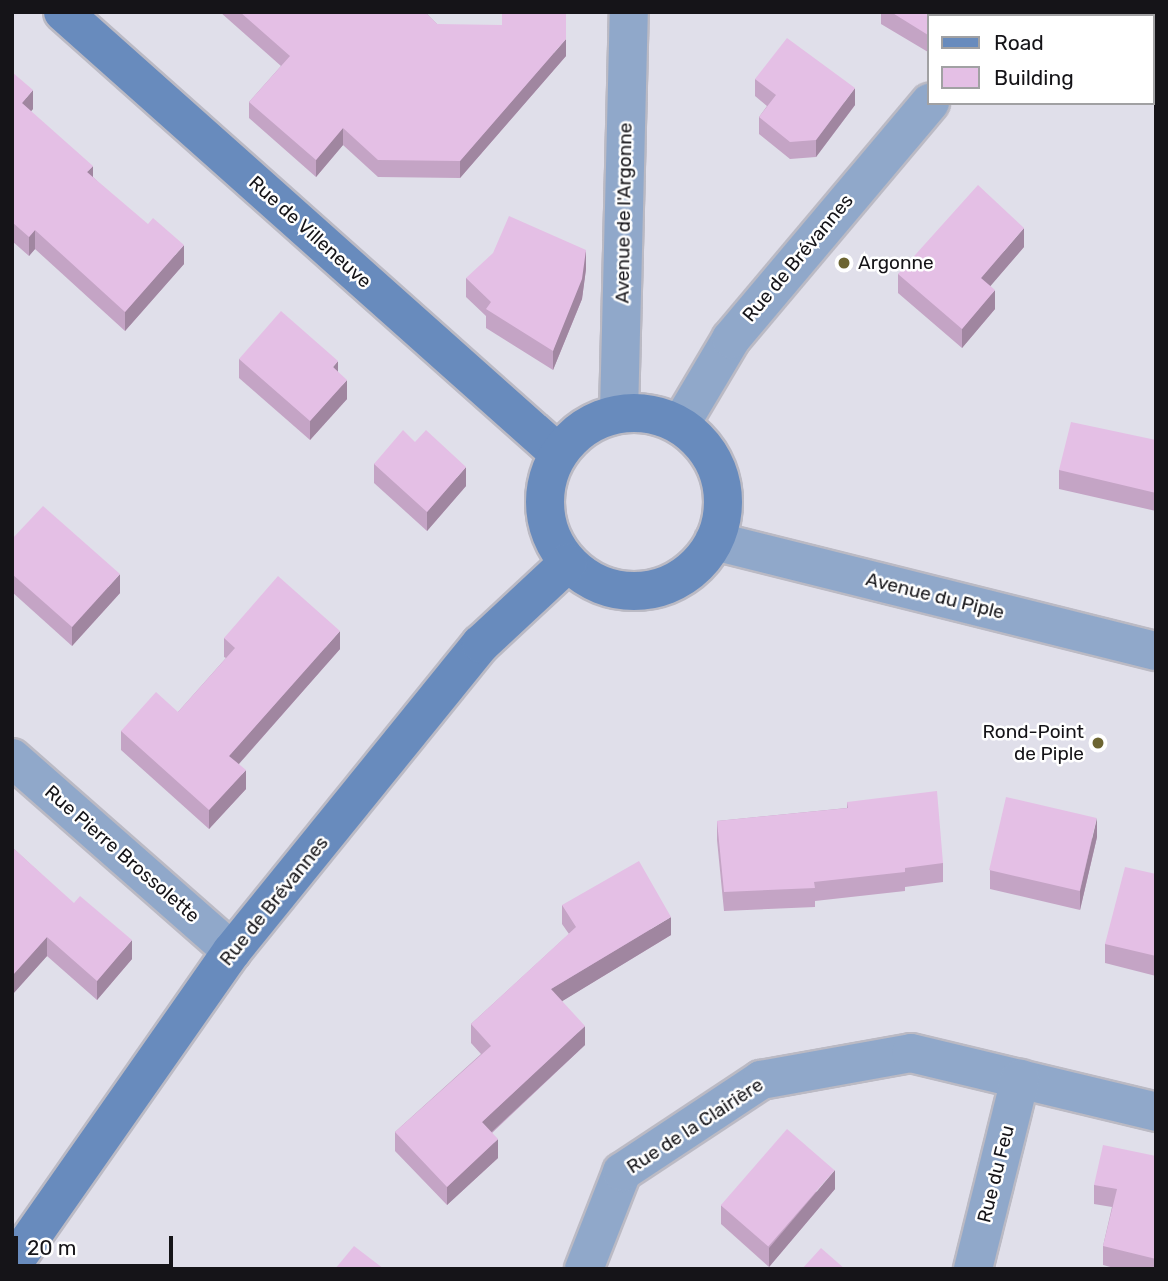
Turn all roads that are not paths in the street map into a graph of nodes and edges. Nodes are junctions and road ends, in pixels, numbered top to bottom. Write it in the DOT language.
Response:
graph roads {
  1 [pos="63,12"];
  2 [pos="629,12"];
  3 [pos="928,105"];
  4 [pos="619,413"];
  5 [pos="680,425"];
  6 [pos="558,453"];
  7 [pos="714,541"];
  8 [pos="568,563"];
  9 [pos="1156,651"];
  10 [pos="12,758"];
  11 [pos="232,951"];
  12 [pos="1020,1079"];
  13 [pos="1156,1112"];
  14 [pos="12,1265"];
  15 [pos="584,1269"];
  16 [pos="973,1269"];
  1 -- 6 [label="street, Rue de Villeneuve"];
  2 -- 4 [label="street, Avenue de l'Argonne"];
  3 -- 5 [label="street, Rue de Brévannes"];
  4 -- 5 [label="street"];
  4 -- 6 [label="street"];
  5 -- 7 [label="street"];
  6 -- 8 [label="street"];
  7 -- 8 [label="street"];
  7 -- 9 [label="street, Avenue du Piple"];
  8 -- 11 [label="street, Rue de Brévannes"];
  10 -- 11 [label="street, Rue Pierre Brossolette"];
  11 -- 14 [label="street, Rue de Brévannes"];
  12 -- 13 [label="street, Rue de la Clairière"];
  12 -- 15 [label="street, Rue de la Clairière"];
  12 -- 16 [label="street, Rue du Feu"];
}
